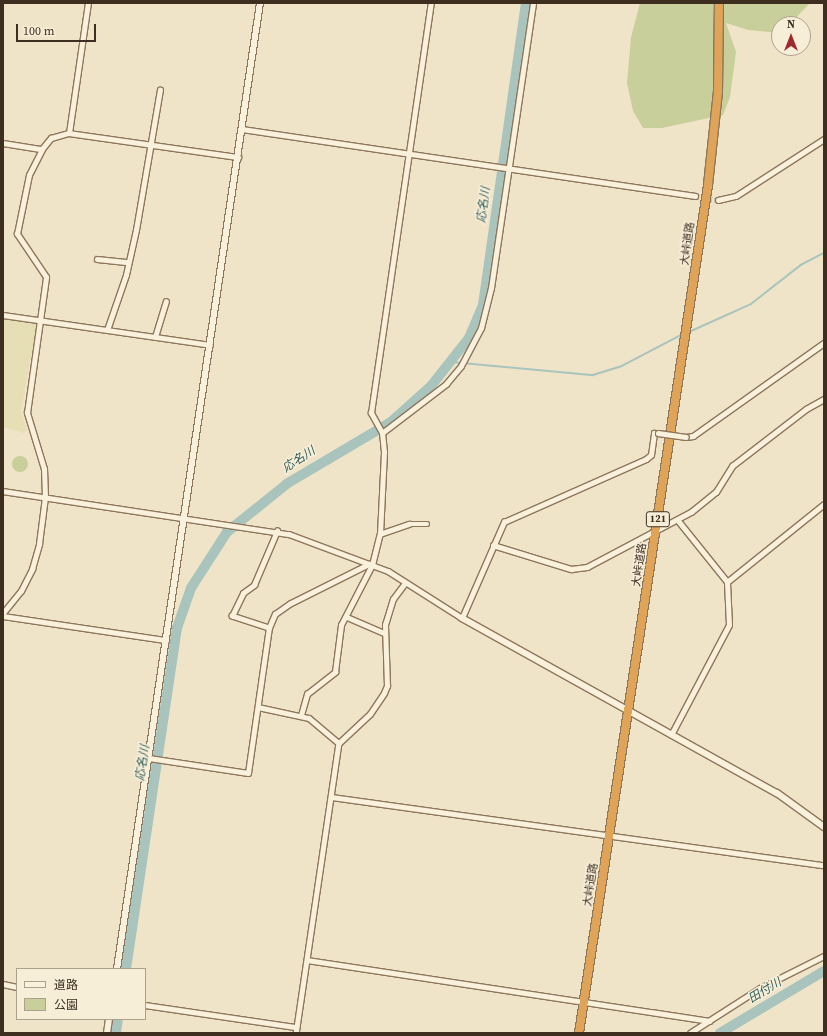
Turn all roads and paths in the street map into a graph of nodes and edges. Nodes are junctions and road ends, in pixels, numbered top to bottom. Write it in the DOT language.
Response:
graph roads {
  1 [pos="88,3"];
  2 [pos="260,3"];
  3 [pos="431,3"];
  4 [pos="533,3"];
  5 [pos="719,3"];
  6 [pos="160,90"];
  7 [pos="242,129"];
  8 [pos="69,133"];
  9 [pos="824,139"];
  10 [pos="3,143"];
  11 [pos="150,145"];
  12 [pos="42,149"];
  13 [pos="409,154"];
  14 [pos="238,157"];
  15 [pos="508,168"];
  16 [pos="695,196"];
  17 [pos="718,200"];
  18 [pos="97,259"];
  19 [pos="128,262"];
  20 [pos="166,302"];
  21 [pos="3,315"];
  22 [pos="41,320"];
  23 [pos="107,330"];
  24 [pos="155,337"];
  25 [pos="824,343"];
  26 [pos="210,346"];
  27 [pos="824,399"];
  28 [pos="381,432"];
  29 [pos="3,491"];
  30 [pos="45,497"];
  31 [pos="824,504"];
  32 [pos="184,518"];
  33 [pos="678,521"];
  34 [pos="427,524"];
  35 [pos="277,531"];
  36 [pos="656,532"];
  37 [pos="380,534"];
  38 [pos="493,544"];
  39 [pos="370,565"];
  40 [pos="727,582"];
  41 [pos="406,583"];
  42 [pos="3,614"];
  43 [pos="347,617"];
  44 [pos="462,618"];
  45 [pos="269,628"];
  46 [pos="384,633"];
  47 [pos="166,640"];
  48 [pos="258,707"];
  49 [pos="629,712"];
  50 [pos="301,715"];
  51 [pos="671,735"];
  52 [pos="339,743"];
  53 [pos="151,758"];
  54 [pos="332,797"];
  55 [pos="824,827"];
  56 [pos="610,835"];
  57 [pos="824,865"];
  58 [pos="824,956"];
  59 [pos="307,960"];
  60 [pos="117,968"];
  61 [pos="3,984"];
  62 [pos="16,987"];
  63 [pos="584,1001"];
  64 [pos="146,1005"];
  65 [pos="109,1020"];
  66 [pos="709,1021"];
  67 [pos="296,1027"];
  68 [pos="107,1033"];
  69 [pos="296,1033"];
  70 [pos="579,1033"];
  71 [pos="690,1033"];
  1 -- 8 [label="street"];
  2 -- 7 [label="street"];
  3 -- 13 [label="street"];
  4 -- 15 [label="street"];
  5 -- 36 [label="highway, 大峠道路 / 121"];
  6 -- 11 [label="street"];
  7 -- 13 [label="street"];
  7 -- 14 [label="street"];
  8 -- 11 [label="street"];
  8 -- 12 [label="street"];
  9 -- 17 [label="street"];
  10 -- 12 [label="street"];
  11 -- 14 [label="street"];
  11 -- 19 [label="street"];
  12 -- 22 [label="street"];
  13 -- 15 [label="street"];
  13 -- 28 [label="street"];
  14 -- 26 [label="street"];
  15 -- 16 [label="street"];
  15 -- 28 [label="street"];
  18 -- 19 [label="street"];
  19 -- 23 [label="street"];
  20 -- 24 [label="street"];
  21 -- 22 [label="street"];
  22 -- 23 [label="street"];
  22 -- 30 [label="street"];
  23 -- 24 [label="street"];
  24 -- 26 [label="street"];
  25 -- 38 [label="street, bridge"];
  26 -- 32 [label="street"];
  27 -- 33 [label="street"];
  28 -- 37 [label="street"];
  29 -- 30 [label="street"];
  30 -- 32 [label="street"];
  30 -- 42 [label="street"];
  31 -- 40 [label="street"];
  32 -- 35 [label="street"];
  32 -- 47 [label="street"];
  33 -- 36 [label="street"];
  33 -- 40 [label="street"];
  34 -- 37 [label="street"];
  35 -- 39 [label="street"];
  35 -- 45 [label="street"];
  36 -- 38 [label="street"];
  36 -- 49 [label="highway, 大峠道路 / 121"];
  37 -- 39 [label="street"];
  38 -- 44 [label="street"];
  39 -- 41 [label="street"];
  39 -- 43 [label="street"];
  39 -- 45 [label="street"];
  40 -- 51 [label="street"];
  41 -- 44 [label="street"];
  41 -- 46 [label="street"];
  42 -- 47 [label="street"];
  43 -- 46 [label="street"];
  43 -- 50 [label="street"];
  44 -- 49 [label="street"];
  45 -- 48 [label="street"];
  46 -- 52 [label="street"];
  47 -- 53 [label="street"];
  48 -- 50 [label="street"];
  48 -- 53 [label="street"];
  49 -- 51 [label="street"];
  49 -- 56 [label="highway, 大峠道路 / 121"];
  50 -- 52 [label="street"];
  51 -- 55 [label="street"];
  52 -- 54 [label="street"];
  53 -- 60 [label="street"];
  54 -- 56 [label="street"];
  54 -- 59 [label="street"];
  56 -- 57 [label="street"];
  56 -- 63 [label="highway, 大峠道路 / 121"];
  58 -- 66 [label="street"];
  59 -- 63 [label="street"];
  59 -- 67 [label="street"];
  61 -- 62 [label="street"];
  63 -- 66 [label="street"];
  63 -- 70 [label="highway, 大峠道路 / 121"];
  64 -- 67 [label="street"];
  65 -- 68 [label="street"];
  66 -- 71 [label="street"];
  67 -- 69 [label="street"];
}
